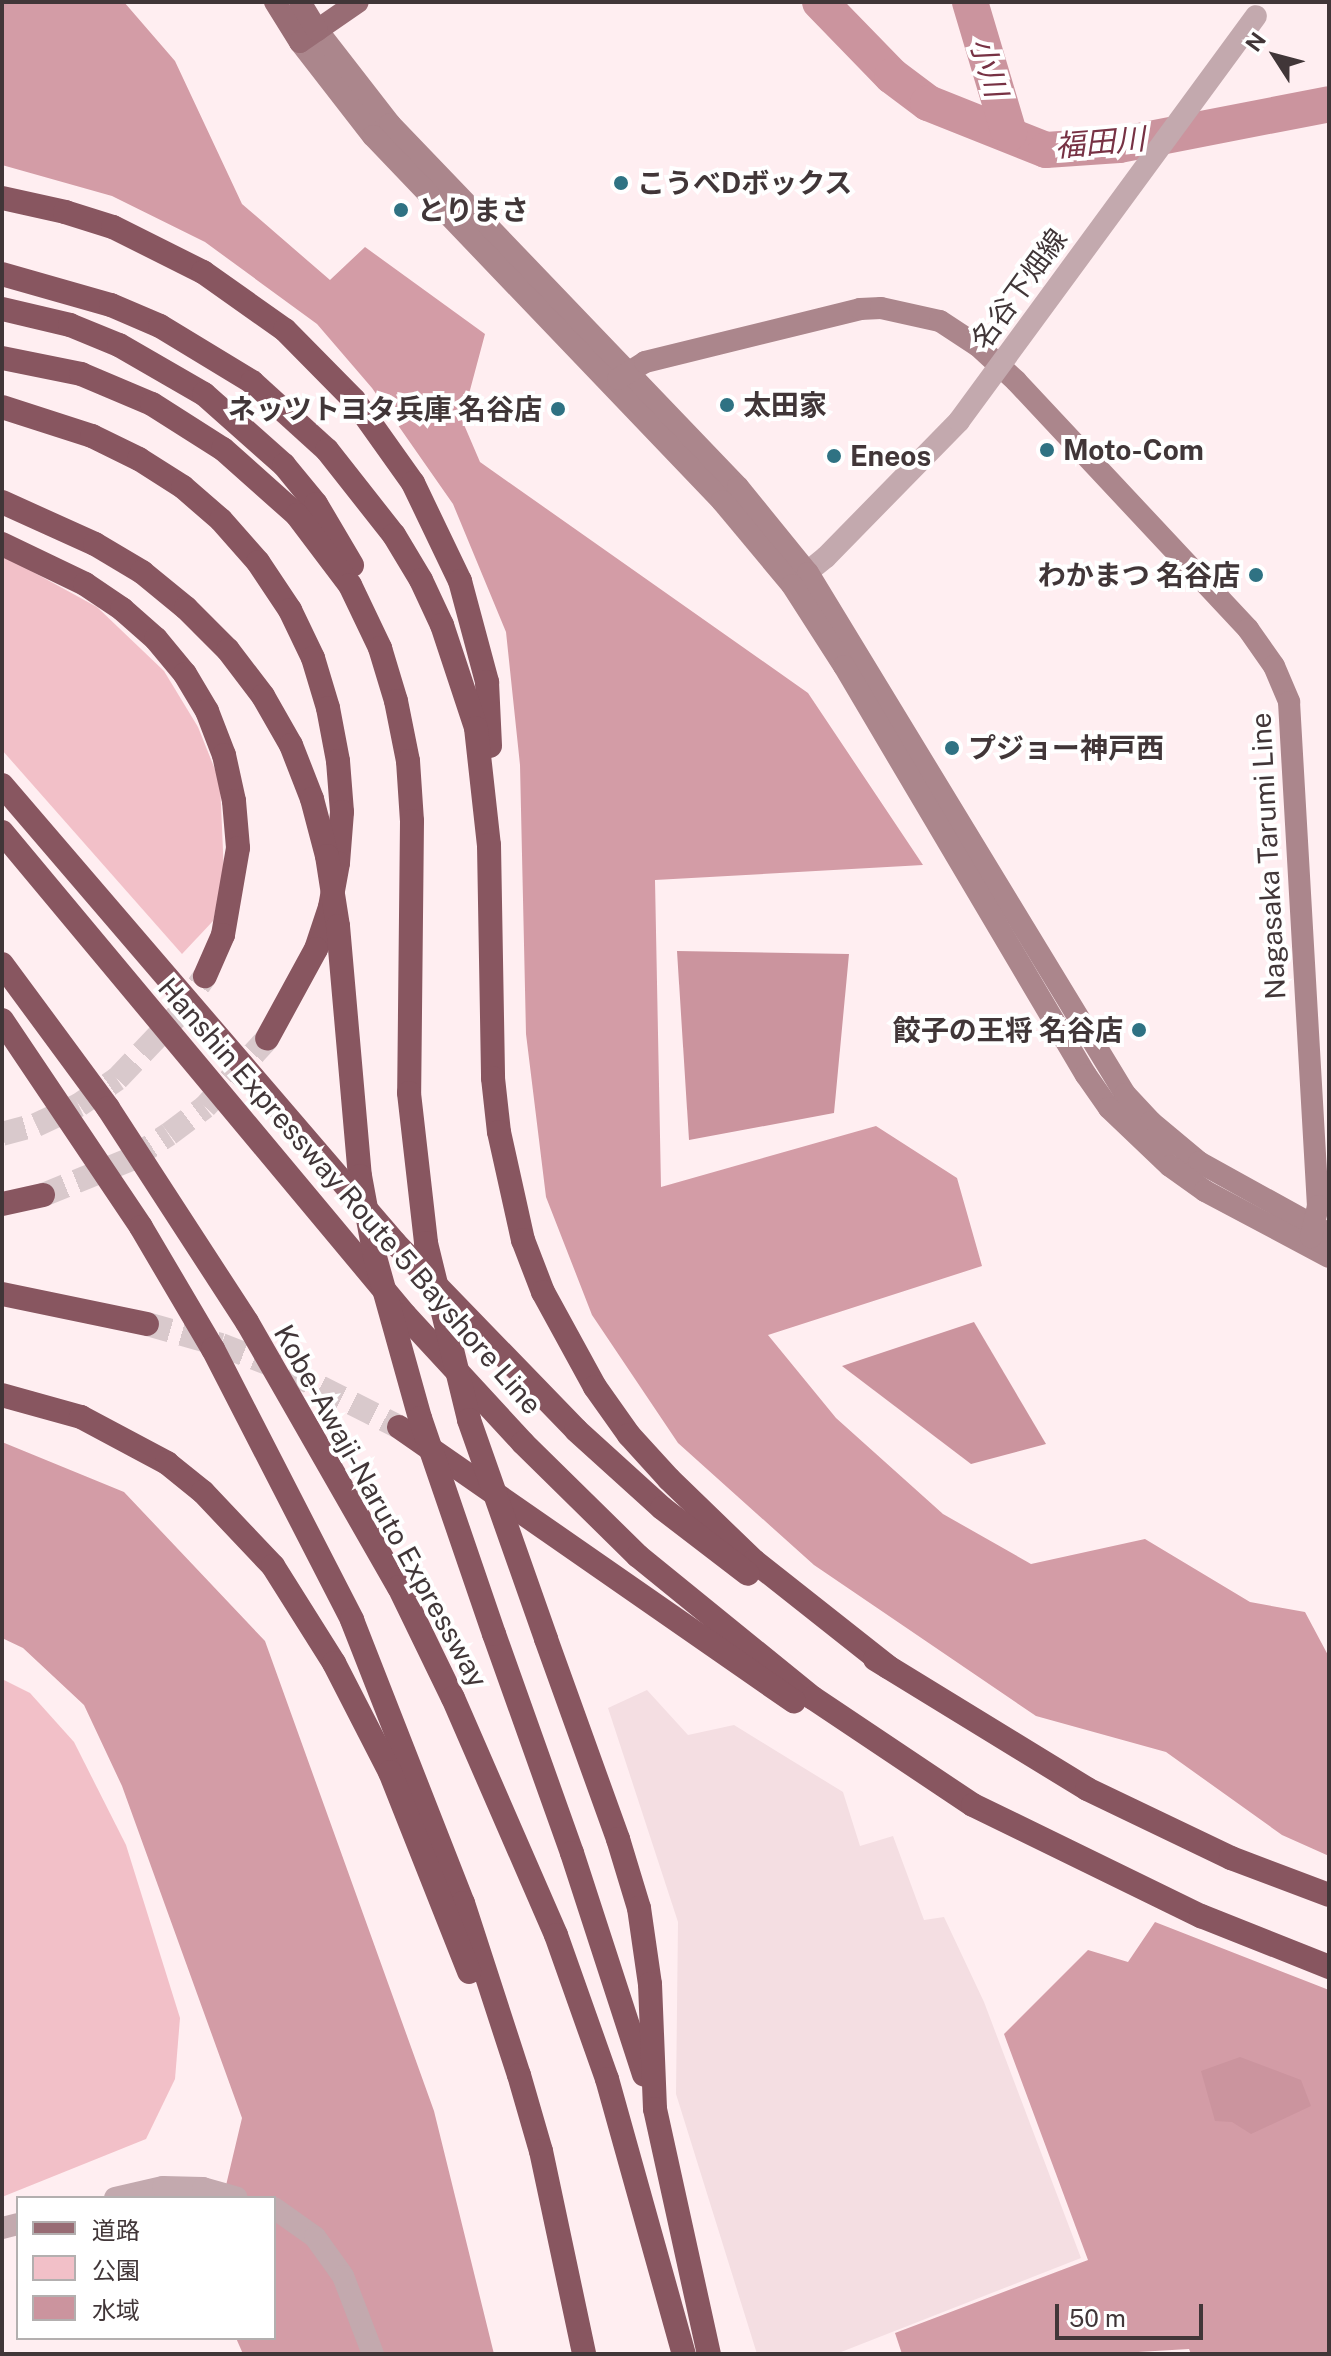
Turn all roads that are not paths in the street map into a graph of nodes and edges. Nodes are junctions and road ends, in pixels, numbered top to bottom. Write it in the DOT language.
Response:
graph roads {
  1 [pos="275,2"];
  2 [pos="300,2"];
  3 [pos="358,2"];
  4 [pos="1260,9"];
  5 [pos="309,36"];
  6 [pos="2,198"];
  7 [pos="2,274"];
  8 [pos="2,309"];
  9 [pos="2,358"];
  10 [pos="619,378"];
  11 [pos="2,407"];
  12 [pos="2,502"];
  13 [pos="2,544"];
  14 [pos="800,579"];
  15 [pos="408,761"];
  16 [pos="2,785"];
  17 [pos="2,832"];
  18 [pos="489,845"];
  19 [pos="2,964"];
  20 [pos="205,976"];
  21 [pos="2,1020"];
  22 [pos="267,1039"];
  23 [pos="43,1195"];
  24 [pos="2,1204"];
  25 [pos="1317,1236"];
  26 [pos="1329,1257"];
  27 [pos="2,1294"];
  28 [pos="2,1307"];
  29 [pos="2,1395"];
  30 [pos="399,1427"];
  31 [pos="888,1667"];
  32 [pos="973,1805"];
  33 [pos="1319,1892"];
  34 [pos="1329,1967"];
  35 [pos="655,2109"];
  36 [pos="124,2196"];
  37 [pos="230,2196"];
  38 [pos="276,2209"];
  39 [pos="565,2255"];
  40 [pos="373,2354"];
  41 [pos="584,2354"];
  42 [pos="684,2354"];
  43 [pos="709,2354"];
  1 -- 5 [label="main road"];
  2 -- 5 [label="main road"];
  3 -- 5 [label="main road"];
  4 -- 14 [label="street, 名谷下畑線, bridge"];
  5 -- 10 [label="main road"];
  6 -- 18 [label="highway"];
  7 -- 18 [label="highway"];
  8 -- 15 [label="highway"];
  9 -- 15 [label="highway"];
  10 -- 14 [label="main road"];
  10 -- 25 [label="main road, Nagasaka Tarumi Line"];
  11 -- 22 [label="highway"];
  12 -- 35 [label="highway, bridge"];
  13 -- 20 [label="highway"];
  14 -- 25 [label="main road"];
  15 -- 35 [label="highway, bridge"];
  16 -- 31 [label="highway, Hanshin Expressway Route 5 Bayshore Line"];
  17 -- 32 [label="highway, Hanshin Expressway Route 5 Bayshore Line"];
  18 -- 31 [label="highway"];
  19 -- 42 [label="highway, Kobe-Awaji-Naruto Expressway"];
  21 -- 39 [label="highway"];
  23 -- 24 [label="highway"];
  25 -- 26 [label="main road"];
  27 -- 28 [label="highway"];
  29 -- 39 [label="highway"];
  30 -- 32 [label="highway"];
  31 -- 33 [label="highway, Hanshin Expressway Route 5 Bayshore Line"];
  32 -- 34 [label="highway, Hanshin Expressway Route 5 Bayshore Line"];
  35 -- 43 [label="highway"];
  36 -- 37 [label="street"];
  38 -- 40 [label="street"];
  39 -- 41 [label="highway"];
}
